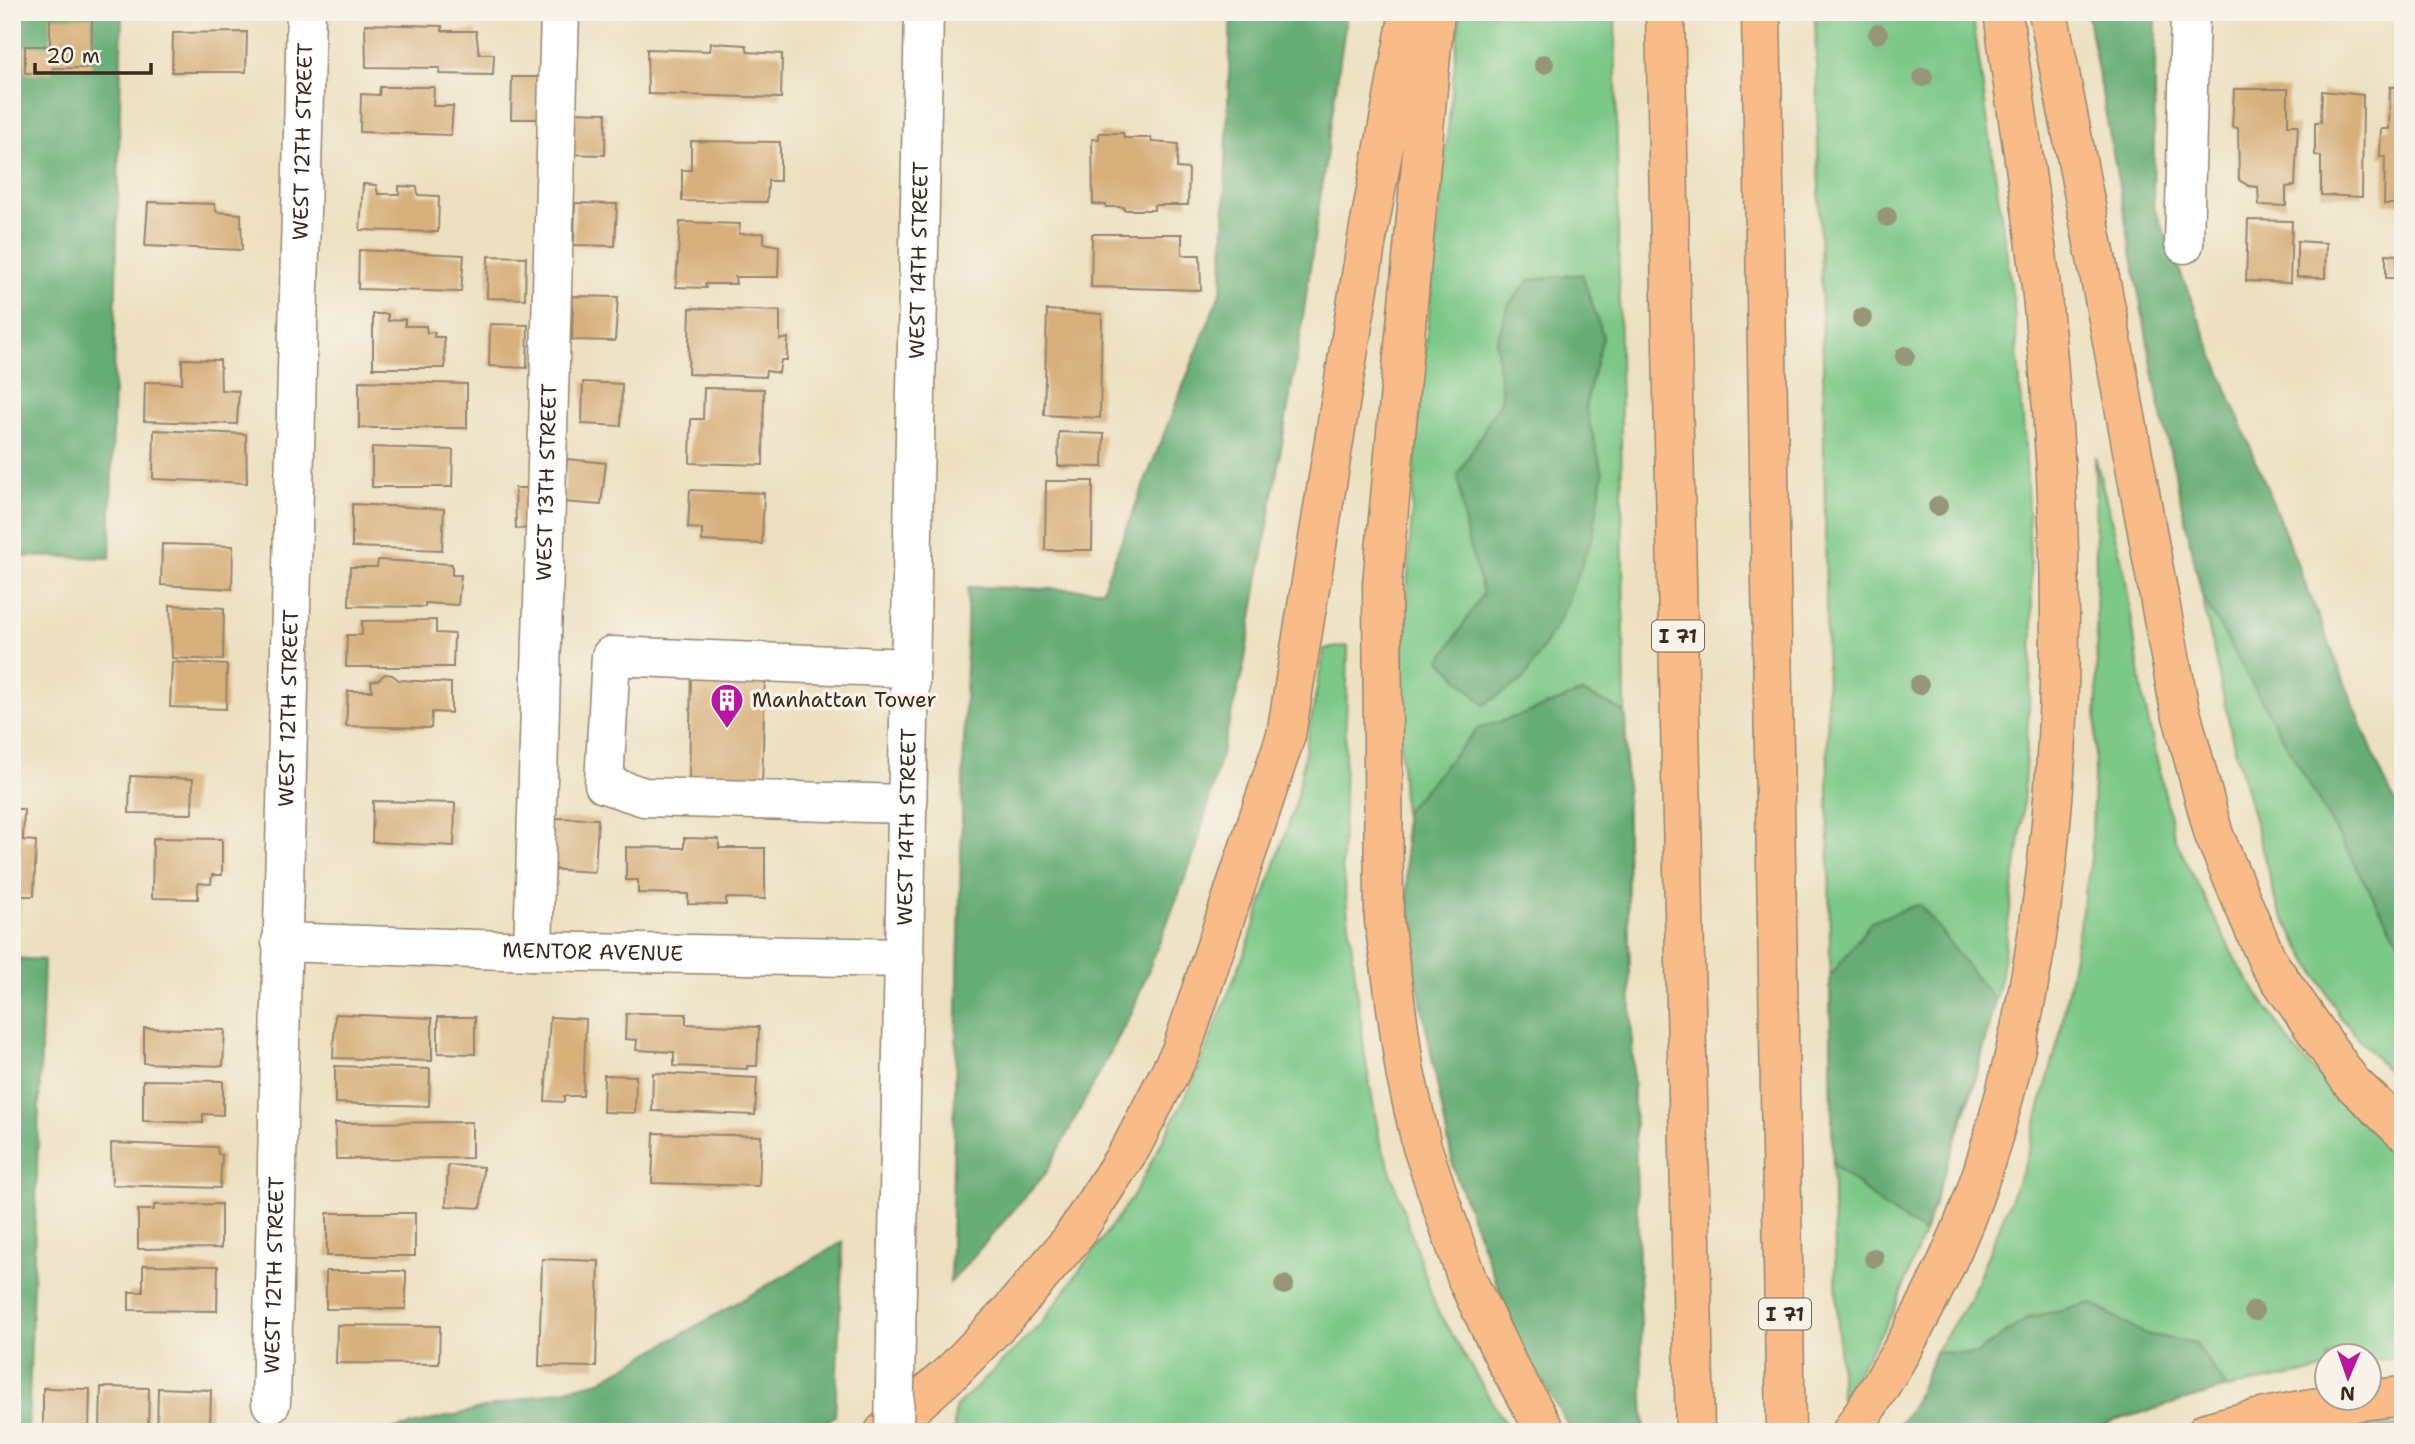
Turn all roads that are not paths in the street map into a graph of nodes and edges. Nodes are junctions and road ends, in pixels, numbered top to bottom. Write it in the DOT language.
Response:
graph roads {
  1 [pos="306,12"];
  2 [pos="561,12"];
  3 [pos="924,12"];
  4 [pos="1409,12"];
  5 [pos="1435,12"];
  6 [pos="1665,12"];
  7 [pos="1761,12"];
  8 [pos="2003,12"];
  9 [pos="2048,12"];
  10 [pos="2190,12"];
  11 [pos="2184,244"];
  12 [pos="911,668"];
  13 [pos="908,804"];
  14 [pos="281,942"];
  15 [pos="533,951"];
  16 [pos="905,958"];
  17 [pos="2403,1131"];
  18 [pos="2403,1396"];
  19 [pos="271,1403"];
  20 [pos="2224,1426"];
  21 [pos="884,1432"];
  22 [pos="894,1432"];
  23 [pos="1546,1432"];
  24 [pos="1695,1432"];
  25 [pos="1786,1432"];
  26 [pos="1851,1432"];
  1 -- 14 [label="street, WEST 12TH STREET"];
  2 -- 15 [label="street, WEST 13TH STREET"];
  3 -- 12 [label="street, WEST 14TH STREET"];
  4 -- 21 [label="highway"];
  5 -- 23 [label="highway"];
  6 -- 24 [label="highway, I 71"];
  7 -- 25 [label="highway, I 71"];
  8 -- 26 [label="highway"];
  9 -- 17 [label="highway"];
  10 -- 11 [label="street"];
  12 -- 13 [label="street, WEST 14TH STREET"];
  12 -- 13 [label="street"];
  13 -- 16 [label="street, WEST 14TH STREET"];
  14 -- 15 [label="street, MENTOR AVENUE"];
  14 -- 19 [label="street, WEST 12TH STREET"];
  15 -- 16 [label="street, MENTOR AVENUE"];
  16 -- 22 [label="street, WEST 14TH STREET, bridge"];
  18 -- 20 [label="highway"];
}
